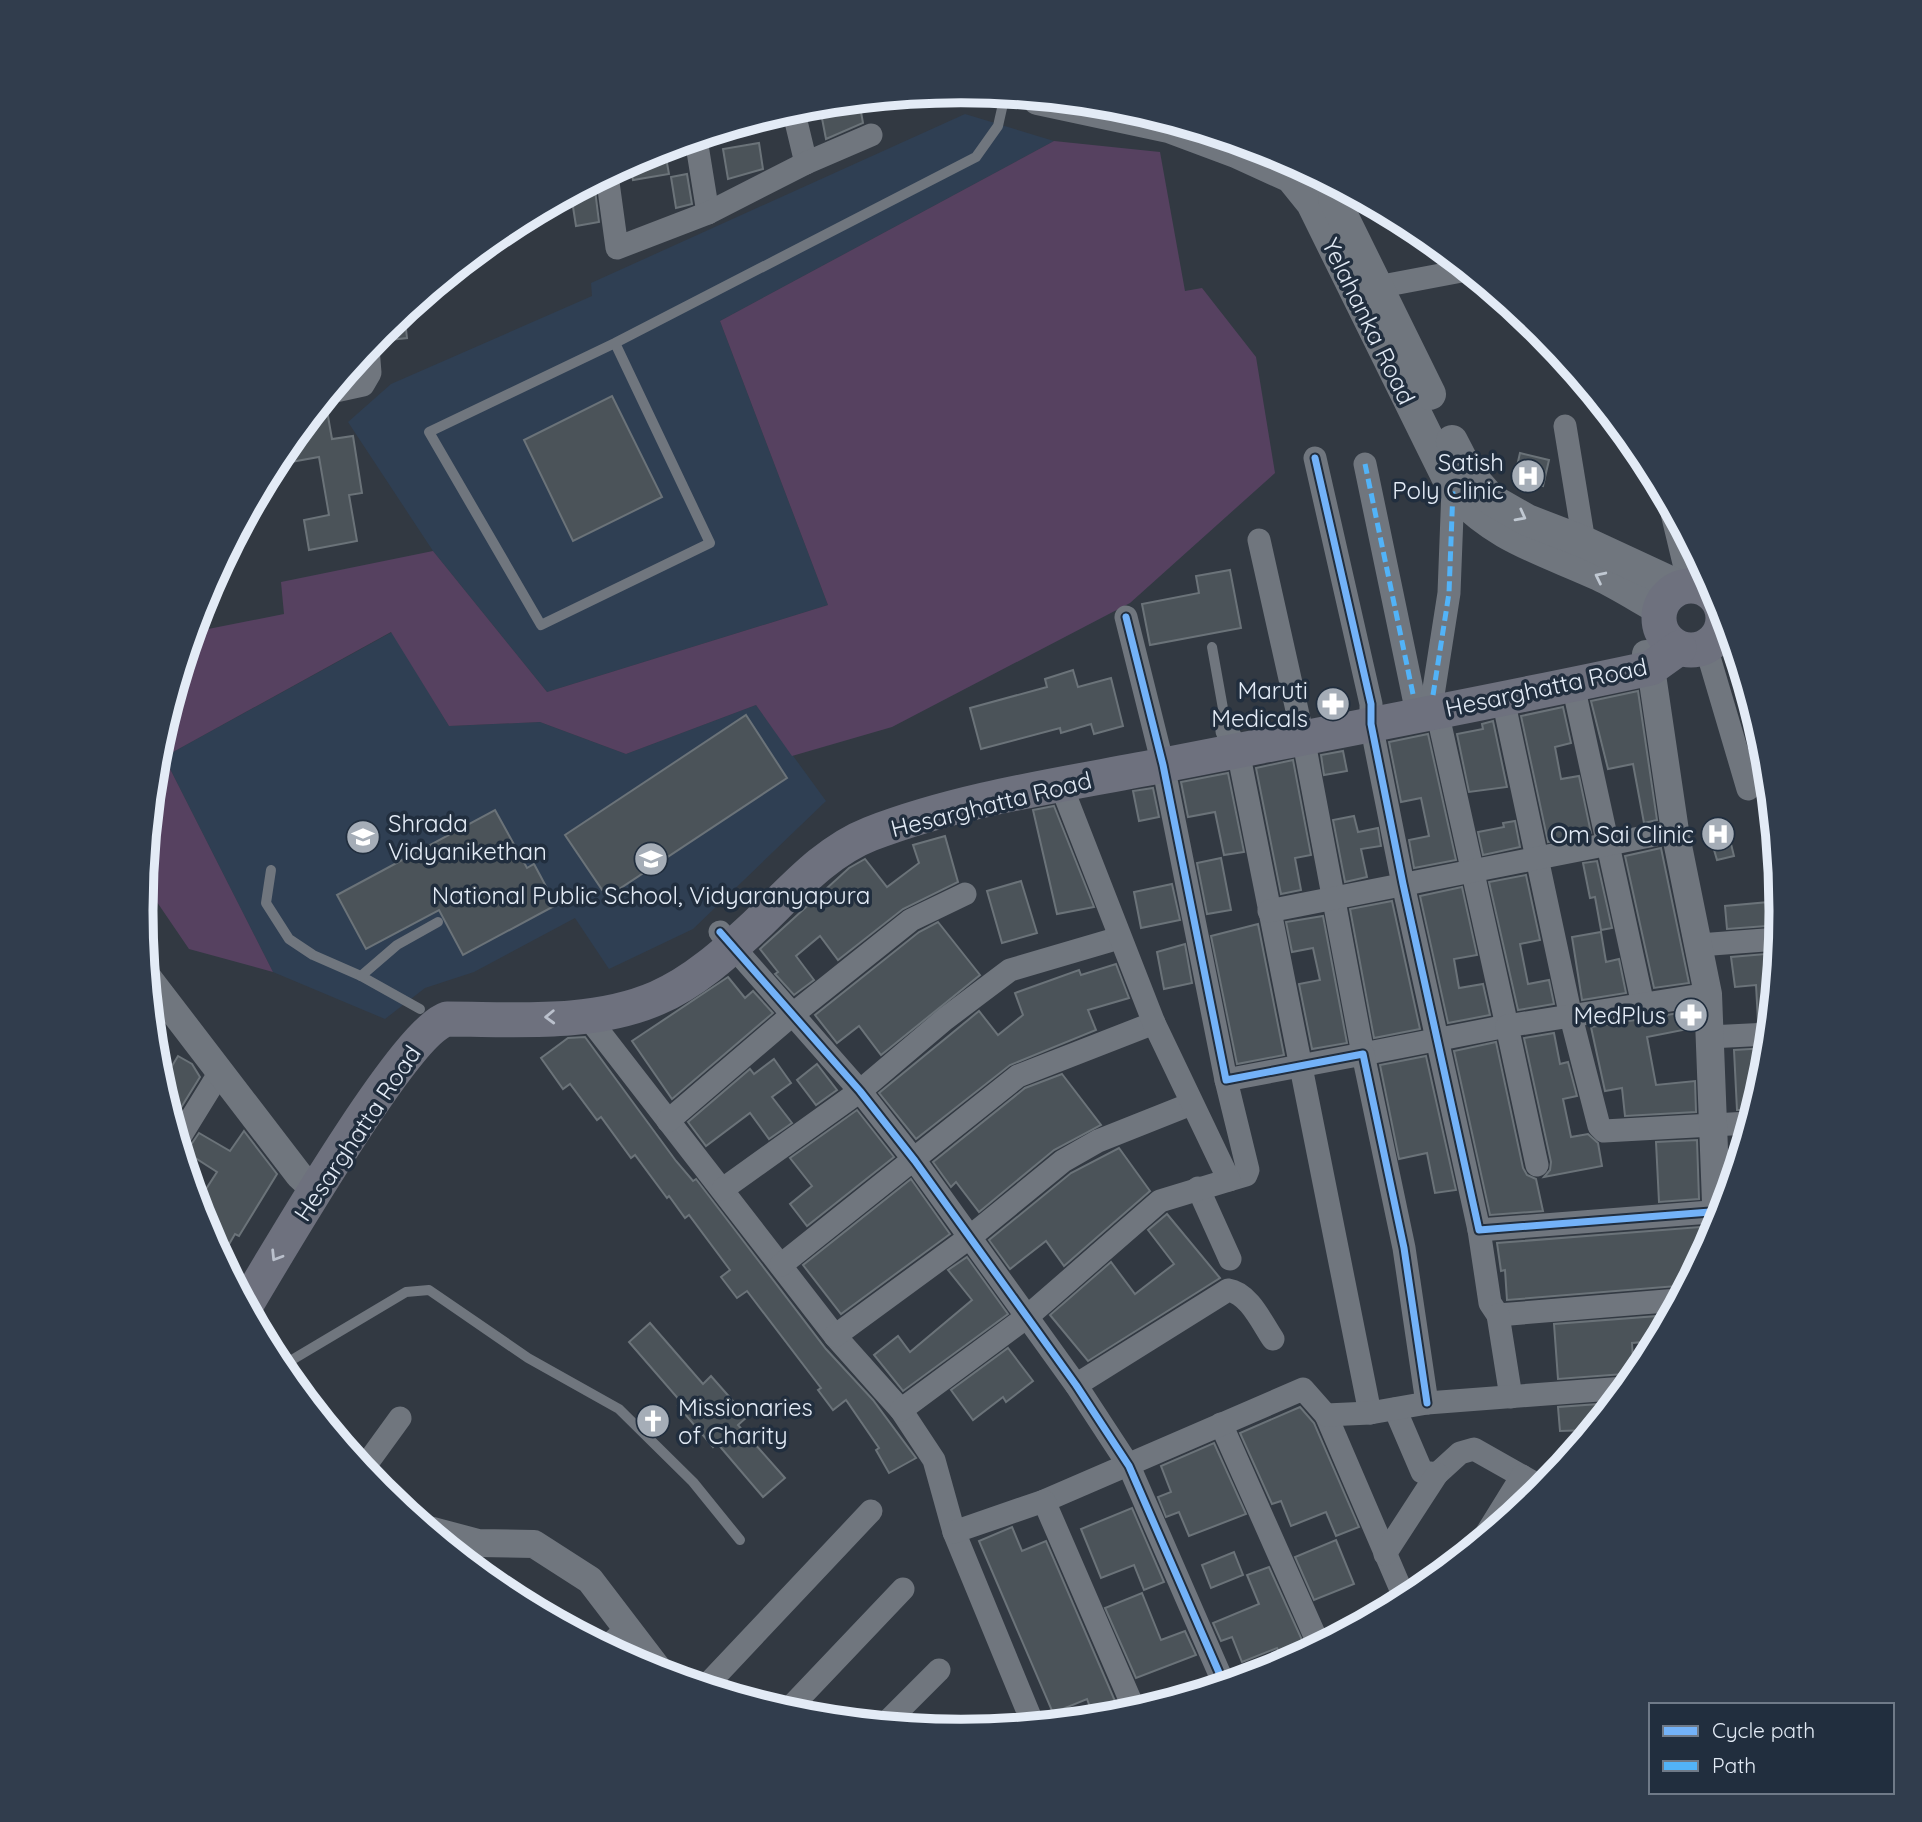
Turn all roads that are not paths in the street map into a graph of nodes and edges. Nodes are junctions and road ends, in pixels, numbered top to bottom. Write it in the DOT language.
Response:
graph roads {
  1 [pos="1003,105"];
  2 [pos="796,121"];
  3 [pos="871,135"];
  4 [pos="1215,144"];
  5 [pos="697,147"];
  6 [pos="806,163"];
  7 [pos="608,185"];
  8 [pos="1331,194"];
  9 [pos="708,213"];
  10 [pos="1455,272"];
  11 [pos="1377,287"];
  12 [pos="615,343"];
  13 [pos="369,362"];
  14 [pos="345,389"];
  15 [pos="1564,426"];
  16 [pos="1315,458"];
  17 [pos="1366,464"];
  18 [pos="1453,489"];
  19 [pos="1259,540"];
  20 [pos="1584,541"];
  21 [pos="1678,541"];
  22 [pos="1126,617"];
  23 [pos="1689,627"];
  24 [pos="1212,647"];
  25 [pos="1573,685"];
  26 [pos="1503,699"];
  27 [pos="1428,702"];
  28 [pos="1371,714"];
  29 [pos="1300,726"];
  30 [pos="1232,741"];
  31 [pos="1160,755"];
  32 [pos="1061,785"];
  33 [pos="1748,789"];
  34 [pos="1675,831"];
  35 [pos="1610,844"];
  36 [pos="1537,858"];
  37 [pos="271,870"];
  38 [pos="1472,870"];
  39 [pos="1403,884"];
  40 [pos="965,894"];
  41 [pos="1332,897"];
  42 [pos="1269,911"];
  43 [pos="438,922"];
  44 [pos="1119,938"];
  45 [pos="725,940"];
  46 [pos="1768,940"];
  47 [pos="1699,945"];
  48 [pos="361,976"];
  49 [pos="1708,994"];
  50 [pos="158,996"];
  51 [pos="1643,1005"];
  52 [pos="421,1009"];
  53 [pos="792,1015"];
  54 [pos="587,1016"];
  55 [pos="1571,1017"];
  56 [pos="1154,1023"];
  57 [pos="1507,1026"];
  58 [pos="1759,1035"];
  59 [pos="1709,1037"];
  60 [pos="1438,1041"];
  61 [pos="1363,1054"];
  62 [pos="1300,1068"];
  63 [pos="220,1072"];
  64 [pos="1226,1080"];
  65 [pos="860,1091"];
  66 [pos="1191,1104"];
  67 [pos="668,1121"];
  68 [pos="1740,1123"];
  69 [pos="1713,1124"];
  70 [pos="184,1130"];
  71 [pos="915,1161"];
  72 [pos="1537,1165"];
  73 [pos="1229,1180"];
  74 [pos="307,1183"];
  75 [pos="1198,1188"];
  76 [pos="723,1189"];
  77 [pos="1717,1193"];
  78 [pos="1708,1218"];
  79 [pos="1479,1230"];
  80 [pos="970,1237"];
  81 [pos="1230,1259"];
  82 [pos="781,1265"];
  83 [pos="239,1272"];
  84 [pos="251,1295"];
  85 [pos="1668,1301"];
  86 [pos="1498,1315"];
  87 [pos="1027,1316"];
  88 [pos="835,1336"];
  89 [pos="1273,1339"];
  90 [pos="290,1361"];
  91 [pos="1076,1385"];
  92 [pos="1612,1389"];
  93 [pos="1511,1397"];
  94 [pos="1427,1403"];
  95 [pos="1395,1409"];
  96 [pos="901,1410"];
  97 [pos="1370,1413"];
  98 [pos="1326,1415"];
  99 [pos="400,1418"];
  100 [pos="1221,1424"];
  101 [pos="369,1460"];
  102 [pos="1129,1466"];
  103 [pos="1437,1474"];
  104 [pos="1522,1476"];
  105 [pos="1532,1482"];
  106 [pos="1044,1501"];
  107 [pos="872,1511"];
  108 [pos="1499,1513"];
  109 [pos="954,1532"];
  110 [pos="448,1535"];
  111 [pos="740,1540"];
  112 [pos="1385,1554"];
  113 [pos="903,1589"];
  114 [pos="1401,1589"];
  115 [pos="1315,1636"];
  116 [pos="617,1638"];
  117 [pos="939,1670"];
  118 [pos="1221,1676"];
  119 [pos="712,1679"];
  120 [pos="1130,1700"];
  121 [pos="795,1701"];
  122 [pos="893,1716"];
  123 [pos="1030,1716"];
  1 -- 12 [label="lane"];
  2 -- 6 [label="street"];
  3 -- 6 [label="street"];
  4 -- 18 [label="main road, Yelahanka Road"];
  5 -- 9 [label="street"];
  6 -- 9 [label="street"];
  7 -- 9 [label="street"];
  8 -- 11 [label="main road, Yelahanka Road"];
  10 -- 11 [label="street"];
  11 -- 20 [label="main road, Yelahanka Road, one-way"];
  12 -- 12 [label="lane"];
  13 -- 14 [label="street"];
  15 -- 20 [label="street"];
  16 -- 28 [label="street"];
  17 -- 27 [label="street"];
  23 -- 18 [label="main road, Yelahanka Road, one-way"];
  18 -- 27 [label="street"];
  19 -- 29 [label="street"];
  20 -- 23 [label="main road, Yelahanka Road"];
  21 -- 23 [label="street"];
  22 -- 31 [label="street"];
  23 -- 25 [label="main road, Hesarghatta Road"];
  23 -- 27 [label="main road, Hesarghatta Road"];
  23 -- 33 [label="street"];
  23 -- 34 [label="street"];
  24 -- 30 [label="lane"];
  25 -- 26 [label="main road, Hesarghatta Road"];
  25 -- 35 [label="street"];
  26 -- 27 [label="main road, Hesarghatta Road"];
  26 -- 36 [label="street"];
  27 -- 28 [label="main road, Hesarghatta Road"];
  27 -- 38 [label="street"];
  28 -- 29 [label="main road, Hesarghatta Road"];
  28 -- 39 [label="street"];
  29 -- 30 [label="main road, Hesarghatta Road"];
  29 -- 41 [label="street"];
  30 -- 31 [label="main road, Hesarghatta Road"];
  30 -- 42 [label="street"];
  31 -- 32 [label="main road, Hesarghatta Road"];
  31 -- 45 [label="main road, Hesarghatta Road"];
  31 -- 64 [label="street"];
  32 -- 44 [label="street"];
  32 -- 45 [label="main road, Hesarghatta Road"];
  34 -- 35 [label="street"];
  34 -- 47 [label="street"];
  35 -- 36 [label="street"];
  35 -- 51 [label="street"];
  36 -- 38 [label="street"];
  36 -- 55 [label="street"];
  37 -- 48 [label="lane"];
  38 -- 39 [label="street"];
  38 -- 57 [label="street"];
  39 -- 41 [label="street"];
  39 -- 60 [label="street"];
  40 -- 53 [label="street"];
  41 -- 42 [label="street"];
  41 -- 61 [label="street"];
  42 -- 62 [label="street"];
  43 -- 48 [label="lane"];
  44 -- 56 [label="street"];
  44 -- 65 [label="street"];
  45 -- 52 [label="main road, Hesarghatta Road"];
  45 -- 53 [label="street"];
  45 -- 54 [label="main road, Hesarghatta Road"];
  46 -- 47 [label="street"];
  47 -- 49 [label="street"];
  48 -- 52 [label="lane"];
  49 -- 51 [label="street"];
  49 -- 59 [label="street"];
  50 -- 63 [label="street"];
  51 -- 55 [label="street"];
  52 -- 74 [label="main road, Hesarghatta Road"];
  53 -- 65 [label="street"];
  53 -- 67 [label="street"];
  54 -- 67 [label="street"];
  54 -- 74 [label="main road, Hesarghatta Road, one-way"];
  55 -- 57 [label="street"];
  55 -- 69 [label="street"];
  56 -- 66 [label="street"];
  56 -- 71 [label="street"];
  57 -- 60 [label="street"];
  57 -- 72 [label="street"];
  58 -- 59 [label="street"];
  59 -- 69 [label="street"];
  60 -- 61 [label="street"];
  60 -- 79 [label="street"];
  61 -- 62 [label="street"];
  61 -- 94 [label="street"];
  62 -- 64 [label="street"];
  62 -- 97 [label="street"];
  63 -- 70 [label="street"];
  63 -- 74 [label="street"];
  64 -- 73 [label="street"];
  65 -- 71 [label="street"];
  65 -- 76 [label="street"];
  66 -- 73 [label="street"];
  66 -- 80 [label="street"];
  67 -- 76 [label="street"];
  68 -- 69 [label="street"];
  69 -- 77 [label="street"];
  71 -- 80 [label="street"];
  71 -- 82 [label="street"];
  73 -- 75 [label="street"];
  74 -- 83 [label="main road, Hesarghatta Road"];
  74 -- 84 [label="main road, Hesarghatta Road, one-way"];
  75 -- 81 [label="street"];
  75 -- 87 [label="street"];
  76 -- 82 [label="street"];
  78 -- 79 [label="street"];
  79 -- 86 [label="street"];
  80 -- 87 [label="street"];
  80 -- 88 [label="street"];
  82 -- 88 [label="street"];
  85 -- 86 [label="street"];
  86 -- 93 [label="street"];
  87 -- 91 [label="street"];
  87 -- 96 [label="street"];
  88 -- 96 [label="street"];
  89 -- 91 [label="street"];
  90 -- 111 [label="lane"];
  91 -- 102 [label="street"];
  92 -- 93 [label="street"];
  93 -- 94 [label="street"];
  94 -- 95 [label="street"];
  95 -- 97 [label="street"];
  95 -- 103 [label="street"];
  96 -- 109 [label="street"];
  97 -- 98 [label="street"];
  98 -- 100 [label="street"];
  98 -- 112 [label="street"];
  99 -- 101 [label="street"];
  100 -- 102 [label="street"];
  100 -- 115 [label="street"];
  102 -- 106 [label="street"];
  102 -- 118 [label="street"];
  103 -- 104 [label="street"];
  103 -- 112 [label="street"];
  104 -- 105 [label="street"];
  104 -- 108 [label="street"];
  106 -- 109 [label="street"];
  106 -- 120 [label="street"];
  107 -- 119 [label="street"];
  109 -- 123 [label="street"];
  110 -- 116 [label="street"];
  112 -- 114 [label="street"];
  113 -- 121 [label="street"];
  117 -- 122 [label="street"];
}
